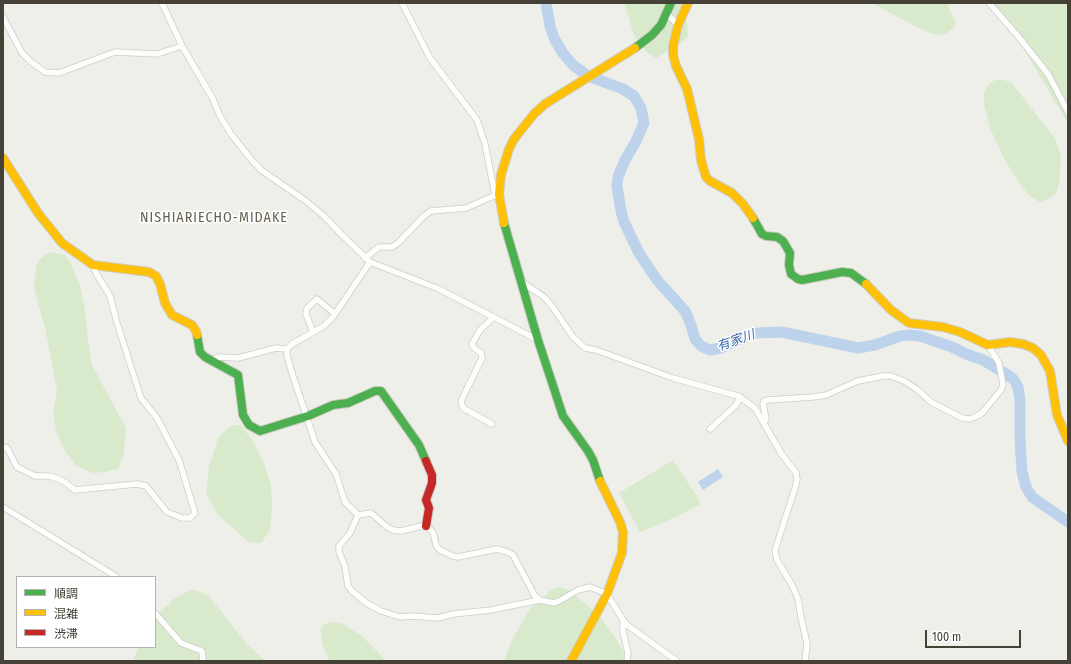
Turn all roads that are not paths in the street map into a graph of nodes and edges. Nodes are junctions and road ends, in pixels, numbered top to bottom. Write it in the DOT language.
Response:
graph roads {
  1 [pos="162,3"];
  2 [pos="402,3"];
  3 [pos="671,3"];
  4 [pos="688,3"];
  5 [pos="989,3"];
  6 [pos="667,14"];
  7 [pos="3,17"];
  8 [pos="678,25"];
  9 [pos="182,46"];
  10 [pos="1068,112"];
  11 [pos="3,158"];
  12 [pos="497,194"];
  13 [pos="365,258"];
  14 [pos="370,262"];
  15 [pos="93,265"];
  16 [pos="522,282"];
  17 [pos="334,314"];
  18 [pos="493,318"];
  19 [pos="313,332"];
  20 [pos="538,340"];
  21 [pos="988,345"];
  22 [pos="287,349"];
  23 [pos="212,361"];
  24 [pos="741,397"];
  25 [pos="308,416"];
  26 [pos="764,423"];
  27 [pos="492,424"];
  28 [pos="710,429"];
  29 [pos="1068,441"];
  30 [pos="3,447"];
  31 [pos="3,507"];
  32 [pos="358,515"];
  33 [pos="426,526"];
  34 [pos="115,576"];
  35 [pos="607,594"];
  36 [pos="540,600"];
  37 [pos="156,614"];
  38 [pos="622,620"];
  39 [pos="203,661"];
  40 [pos="571,661"];
  41 [pos="627,661"];
  42 [pos="677,661"];
  43 [pos="805,661"];
  1 -- 9 [label="street"];
  2 -- 12 [label="street"];
  3 -- 6 [label="street"];
  4 -- 8 [label="street"];
  5 -- 10 [label="street"];
  6 -- 8 [label="street"];
  6 -- 12 [label="street"];
  7 -- 9 [label="street"];
  8 -- 21 [label="street"];
  9 -- 13 [label="street"];
  11 -- 15 [label="street"];
  12 -- 13 [label="street"];
  12 -- 16 [label="street"];
  13 -- 14 [label="street"];
  14 -- 17 [label="street"];
  14 -- 18 [label="street"];
  15 -- 23 [label="street"];
  15 -- 30 [label="street"];
  16 -- 20 [label="street"];
  16 -- 24 [label="street"];
  17 -- 19 [label="street"];
  17 -- 19 [label="street"];
  18 -- 20 [label="street"];
  18 -- 27 [label="street"];
  19 -- 22 [label="street"];
  20 -- 35 [label="street"];
  21 -- 26 [label="street"];
  21 -- 29 [label="street"];
  22 -- 23 [label="street"];
  22 -- 25 [label="street"];
  23 -- 25 [label="street"];
  24 -- 26 [label="street"];
  24 -- 28 [label="street"];
  25 -- 32 [label="street"];
  25 -- 33 [label="street"];
  26 -- 43 [label="street"];
  31 -- 34 [label="street"];
  32 -- 33 [label="street"];
  32 -- 36 [label="street"];
  33 -- 36 [label="street"];
  35 -- 36 [label="street"];
  35 -- 38 [label="street"];
  35 -- 40 [label="street"];
  37 -- 39 [label="street"];
  38 -- 41 [label="street"];
  38 -- 42 [label="street"];
}
